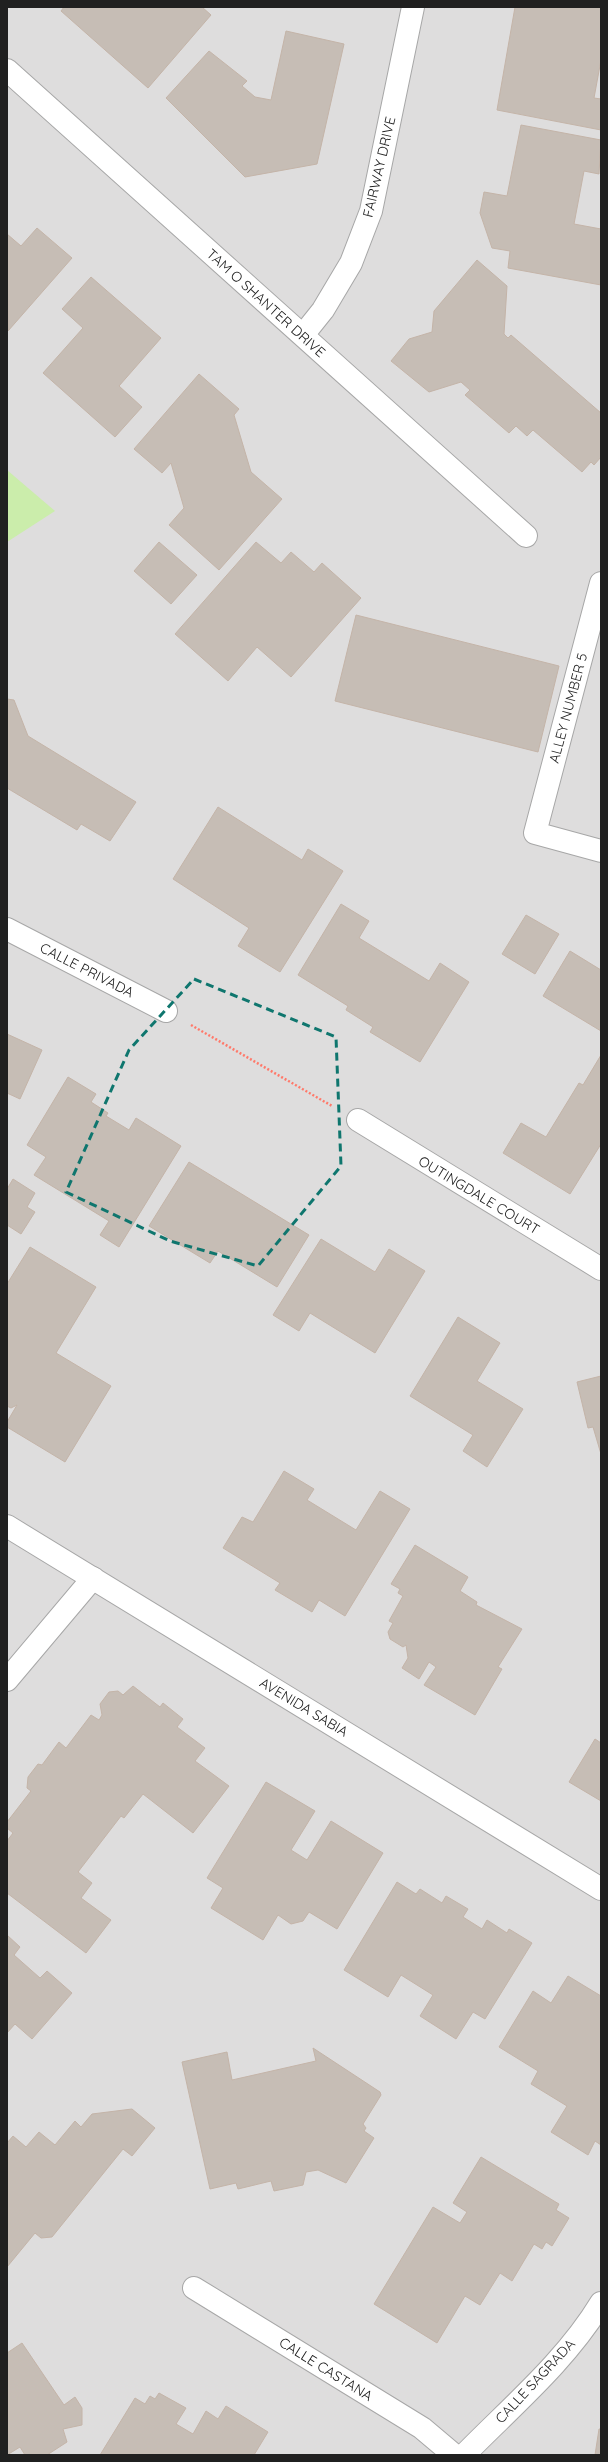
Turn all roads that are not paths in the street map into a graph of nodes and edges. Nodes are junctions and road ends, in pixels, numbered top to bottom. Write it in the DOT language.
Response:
graph roads {
  1 [pos="413,7"];
  2 [pos="7,70"];
  3 [pos="303,335"];
  4 [pos="526,536"];
  5 [pos="601,583"];
  6 [pos="601,851"];
  7 [pos="7,929"];
  8 [pos="166,1011"];
  9 [pos="358,1120"];
  10 [pos="601,1269"];
  11 [pos="7,1526"];
  12 [pos="93,1578"];
  13 [pos="7,1680"];
  14 [pos="601,1889"];
  15 [pos="194,2288"];
  16 [pos="601,2303"];
  17 [pos="454,2455"];
  18 [pos="464,2455"];
  1 -- 3 [label="street, FAIRWAY DRIVE"];
  2 -- 3 [label="street, TAM O SHANTER DRIVE"];
  3 -- 4 [label="street, TAM O SHANTER DRIVE"];
  5 -- 6 [label="street, ALLEY NUMBER 5"];
  7 -- 8 [label="street, CALLE PRIVADA"];
  9 -- 10 [label="street, OUTINGDALE COURT"];
  11 -- 12 [label="street, AVENIDA SABIA"];
  12 -- 13 [label="street"];
  12 -- 14 [label="street, AVENIDA SABIA"];
  15 -- 17 [label="street, CALLE CASTANA"];
  16 -- 18 [label="street, CALLE SAGRADA"];
}
